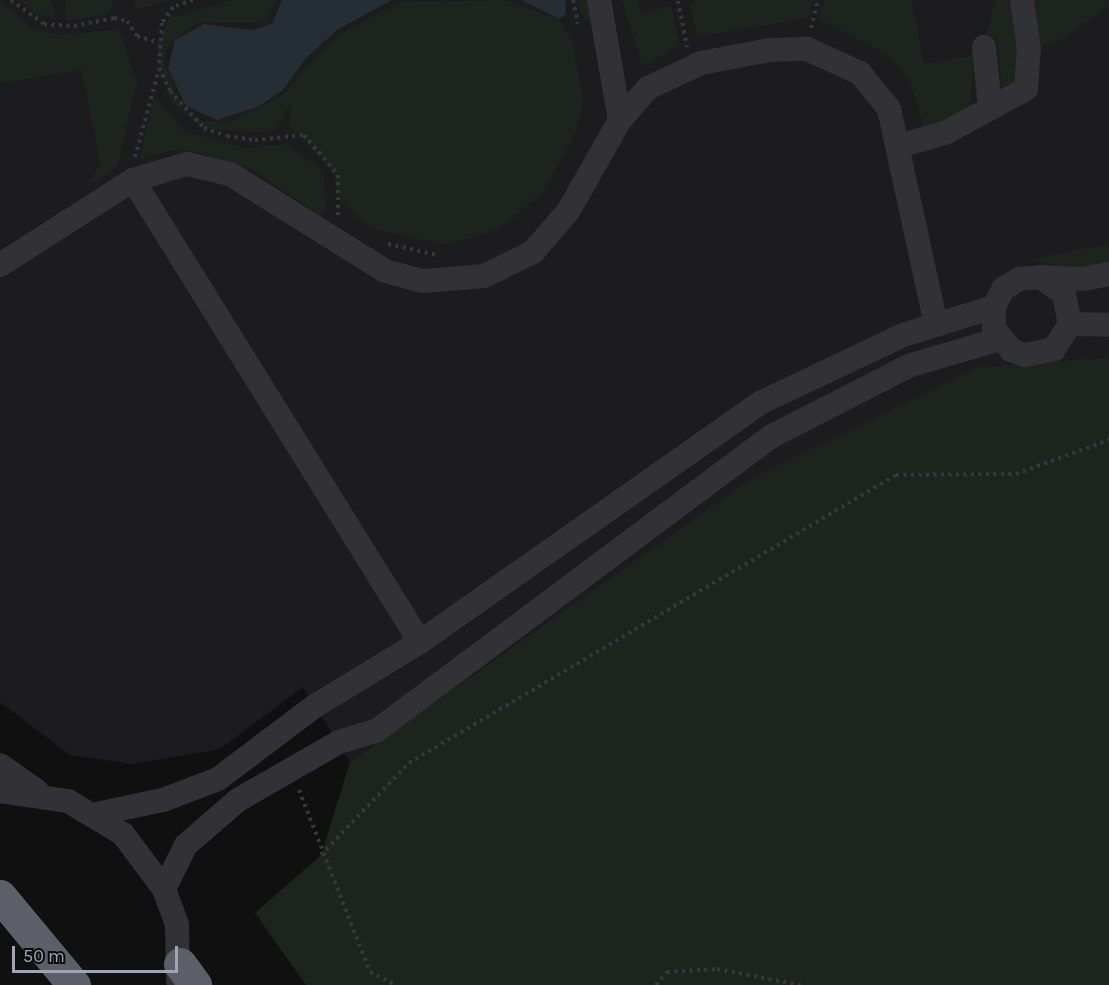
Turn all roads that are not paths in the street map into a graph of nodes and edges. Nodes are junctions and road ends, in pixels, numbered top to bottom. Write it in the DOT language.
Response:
graph roads {
  1 [pos="599,0"];
  2 [pos="1022,0"];
  3 [pos="984,46"];
  4 [pos="990,107"];
  5 [pos="620,120"];
  6 [pos="898,146"];
  7 [pos="133,180"];
  8 [pos="0,265"];
  9 [pos="1109,274"];
  10 [pos="1040,278"];
  11 [pos="994,307"];
  12 [pos="1070,324"];
  13 [pos="936,325"];
  14 [pos="1109,325"];
  15 [pos="1000,339"];
  16 [pos="420,642"];
  17 [pos="0,765"];
  18 [pos="0,791"];
  19 [pos="39,793"];
  20 [pos="96,814"];
  21 [pos="164,888"];
  22 [pos="0,896"];
  23 [pos="184,978"];
  24 [pos="74,985"];
  1 -- 5 [label="street"];
  2 -- 4 [label="street"];
  3 -- 4 [label="street"];
  4 -- 6 [label="street"];
  5 -- 6 [label="street"];
  5 -- 7 [label="street"];
  6 -- 13 [label="street"];
  7 -- 8 [label="street"];
  7 -- 16 [label="street"];
  9 -- 10 [label="street"];
  10 -- 11 [label="street"];
  10 -- 12 [label="street"];
  11 -- 13 [label="street"];
  11 -- 15 [label="street"];
  12 -- 14 [label="street"];
  12 -- 15 [label="street"];
  13 -- 16 [label="street"];
  15 -- 21 [label="street"];
  16 -- 20 [label="street"];
  17 -- 19 [label="street"];
  18 -- 19 [label="street"];
  19 -- 20 [label="street"];
  20 -- 21 [label="street"];
  21 -- 23 [label="street"];
  22 -- 24 [label="highway"];
}
